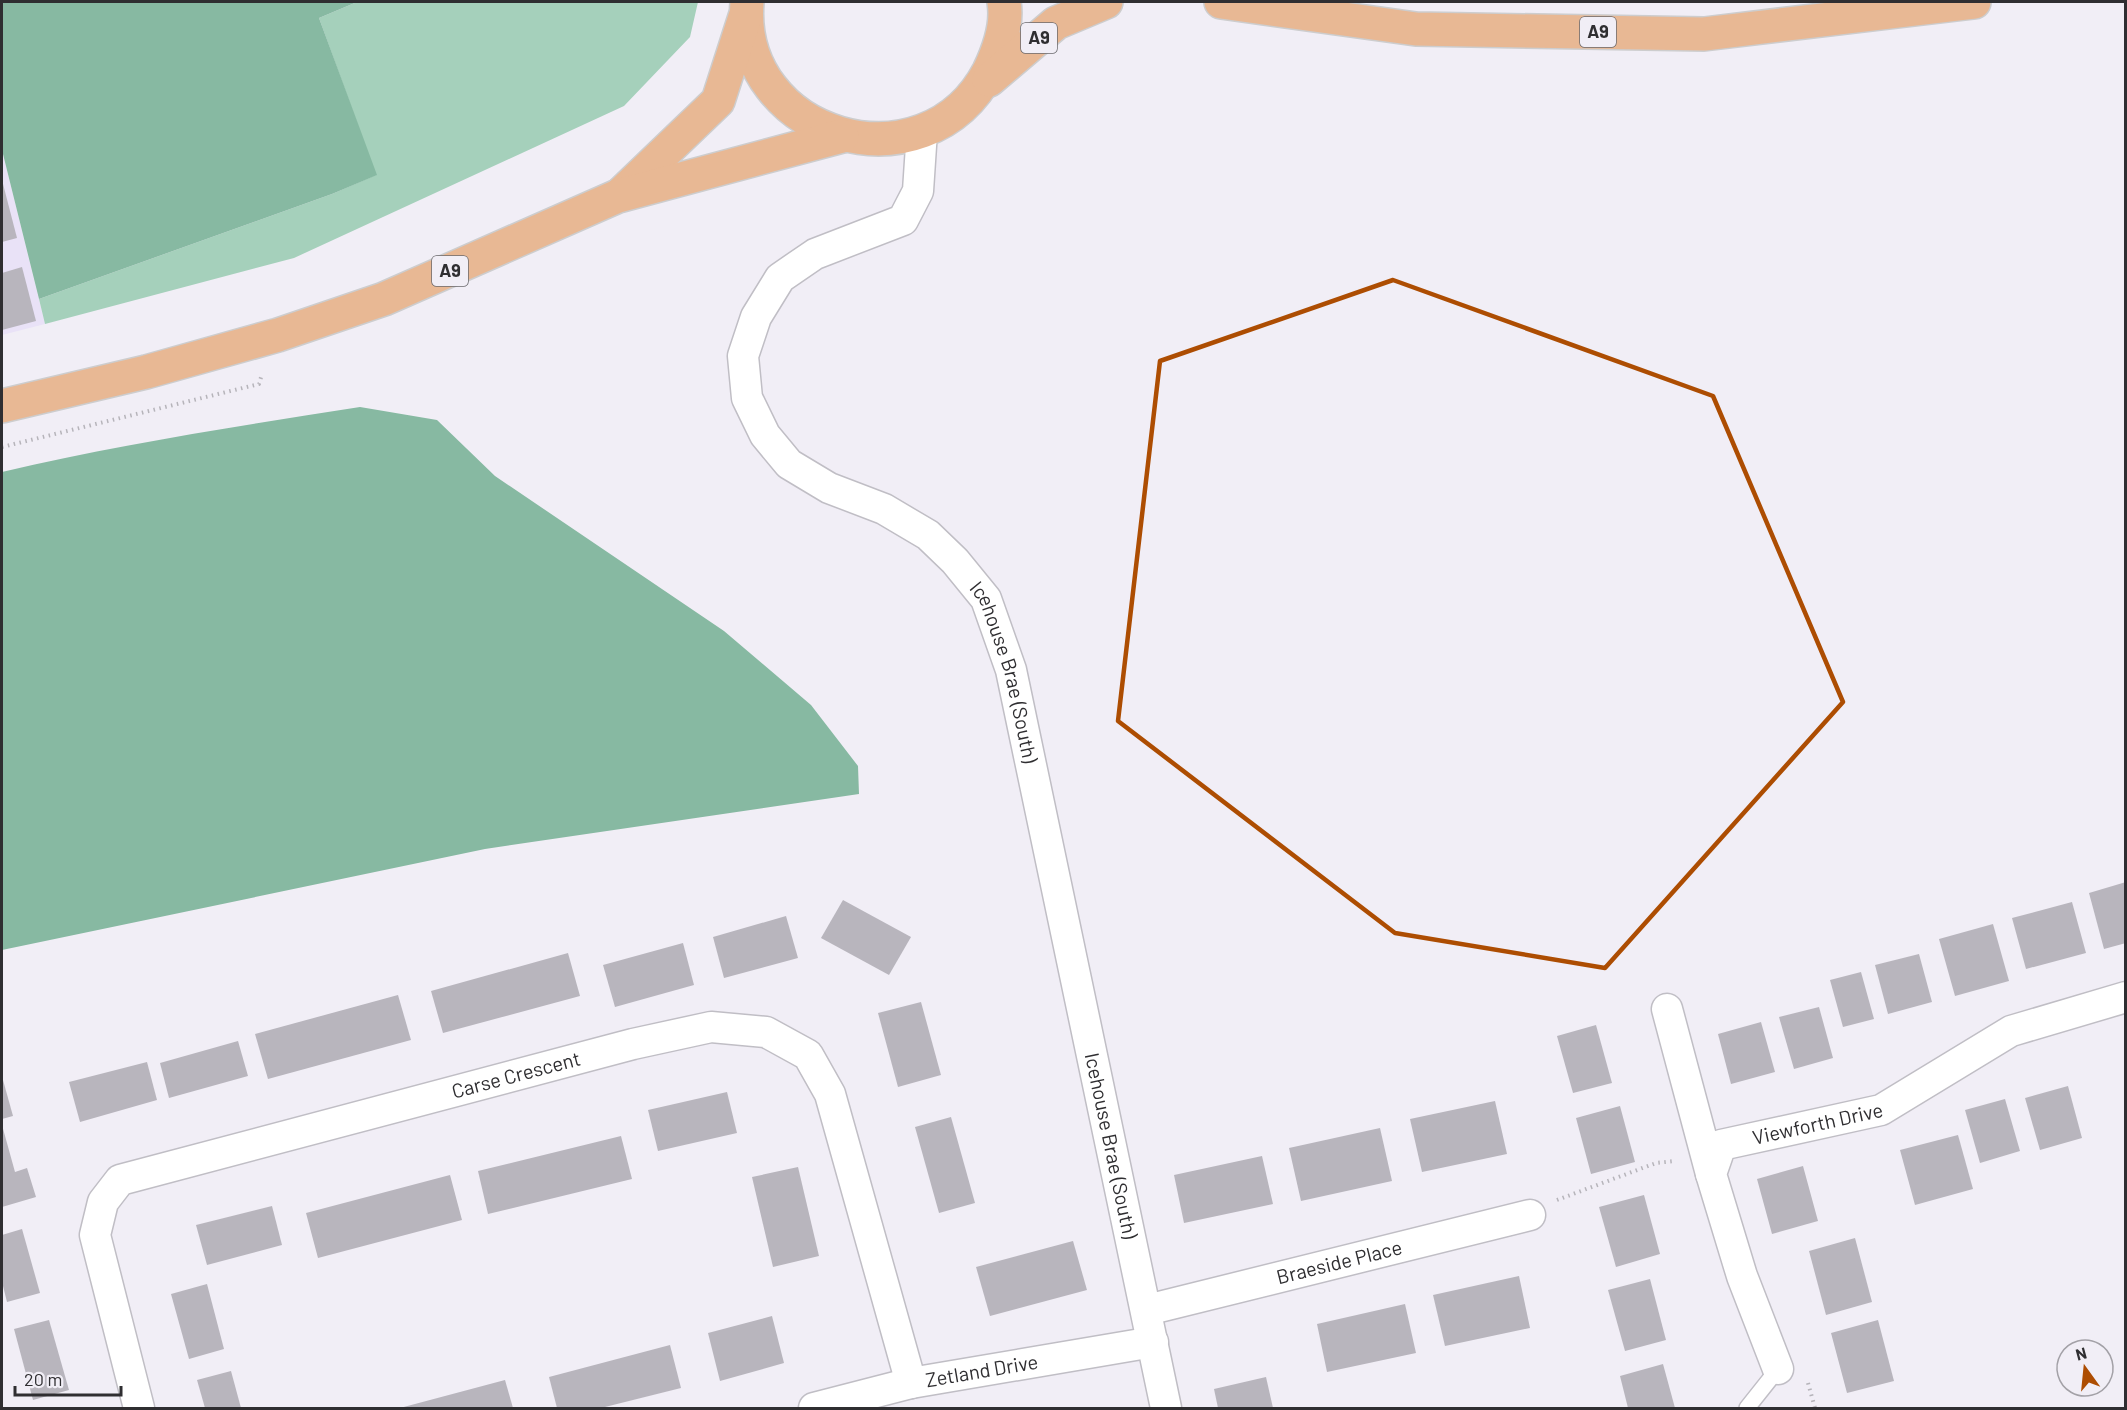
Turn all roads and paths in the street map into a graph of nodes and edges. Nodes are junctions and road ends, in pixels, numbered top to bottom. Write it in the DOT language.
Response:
graph roads {
  1 [pos="1004,2"];
  2 [pos="1106,2"];
  3 [pos="1221,2"];
  4 [pos="1974,2"];
  5 [pos="746,9"];
  6 [pos="980,88"];
  7 [pos="922,131"];
  8 [pos="842,136"];
  9 [pos="618,196"];
  10 [pos="2,406"];
  11 [pos="2126,997"];
  12 [pos="1667,1009"];
  13 [pos="1709,1165"];
  14 [pos="1530,1215"];
  15 [pos="1147,1310"];
  16 [pos="1153,1342"];
  17 [pos="1778,1369"];
  18 [pos="911,1383"];
  19 [pos="139,1408"];
  20 [pos="814,1408"];
  21 [pos="1166,1408"];
  22 [pos="1747,1408"];
  1 -- 6 [label="main road"];
  2 -- 6 [label="main road, A9"];
  3 -- 4 [label="main road, A9"];
  5 -- 8 [label="main road"];
  5 -- 9 [label="main road, A9"];
  6 -- 7 [label="main road"];
  7 -- 8 [label="main road"];
  7 -- 15 [label="street, Icehouse Brae (South)"];
  8 -- 9 [label="main road, A9"];
  9 -- 10 [label="main road, A9"];
  11 -- 13 [label="street, Viewforth Drive"];
  12 -- 13 [label="street"];
  13 -- 14 [label="path"];
  13 -- 17 [label="street"];
  14 -- 15 [label="street, Braeside Place"];
  15 -- 16 [label="street, Icehouse Brae (South)"];
  16 -- 18 [label="street, Zetland Drive"];
  16 -- 21 [label="street, Icehouse Brae (South)"];
  17 -- 22 [label="lane"];
  18 -- 19 [label="street, Carse Crescent"];
  18 -- 20 [label="street, Zetland Drive"];
}
